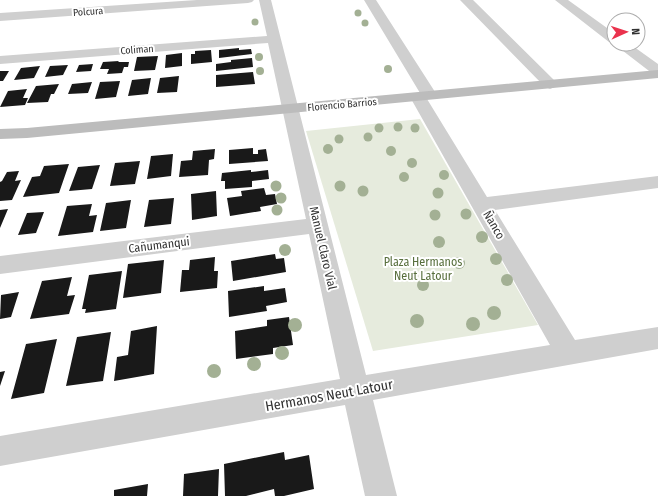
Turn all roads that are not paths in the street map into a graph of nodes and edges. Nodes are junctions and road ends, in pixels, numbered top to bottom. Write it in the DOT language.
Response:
graph roads {
  1 [pos="85,0"];
  2 [pos="248,0"];
  3 [pos="265,0"];
  4 [pos="370,0"];
  5 [pos="466,0"];
  6 [pos="561,0"];
  7 [pos="184,2"];
  8 [pos="79,11"];
  9 [pos="0,17"];
  10 [pos="606,33"];
  11 [pos="274,39"];
  12 [pos="632,52"];
  13 [pos="0,60"];
  14 [pos="658,72"];
  15 [pos="550,84"];
  16 [pos="424,96"];
  17 [pos="290,109"];
  18 [pos="27,133"];
  19 [pos="0,134"];
  20 [pos="0,139"];
  21 [pos="658,182"];
  22 [pos="482,205"];
  23 [pos="317,225"];
  24 [pos="0,265"];
  25 [pos="658,338"];
  26 [pos="569,354"];
  27 [pos="357,390"];
  28 [pos="0,451"];
  29 [pos="381,496"];
  1 -- 8 [label="street"];
  2 -- 7 [label="street, Polcura"];
  3 -- 11 [label="street, Manuel Claro Vial"];
  4 -- 16 [label="street, Ñanco"];
  5 -- 15 [label="street"];
  6 -- 10 [label="street"];
  7 -- 8 [label="street, Polcura"];
  8 -- 9 [label="street, Polcura"];
  11 -- 13 [label="street, Coliman"];
  11 -- 17 [label="street, Manuel Claro Vial"];
  12 -- 14 [label="street"];
  14 -- 15 [label="main road, Florencio Barrios"];
  15 -- 16 [label="main road, Florencio Barrios"];
  16 -- 17 [label="main road, Florencio Barrios"];
  16 -- 22 [label="street, Ñanco"];
  17 -- 18 [label="main road, Florencio Barrios"];
  17 -- 23 [label="street, Manuel Claro Vial"];
  18 -- 19 [label="main road, Florencio Barrios"];
  18 -- 20 [label="main road, Florencio Barrios"];
  21 -- 22 [label="street"];
  22 -- 26 [label="street, Ñanco"];
  23 -- 24 [label="street, Cañumanqui"];
  23 -- 27 [label="street, Manuel Claro Vial"];
  25 -- 26 [label="street, Hermanos Neut Latour"];
  26 -- 27 [label="street, Hermanos Neut Latour"];
  27 -- 28 [label="street, Hermanos Neut Latour"];
  27 -- 29 [label="street, Manuel Claro Vial"];
}
